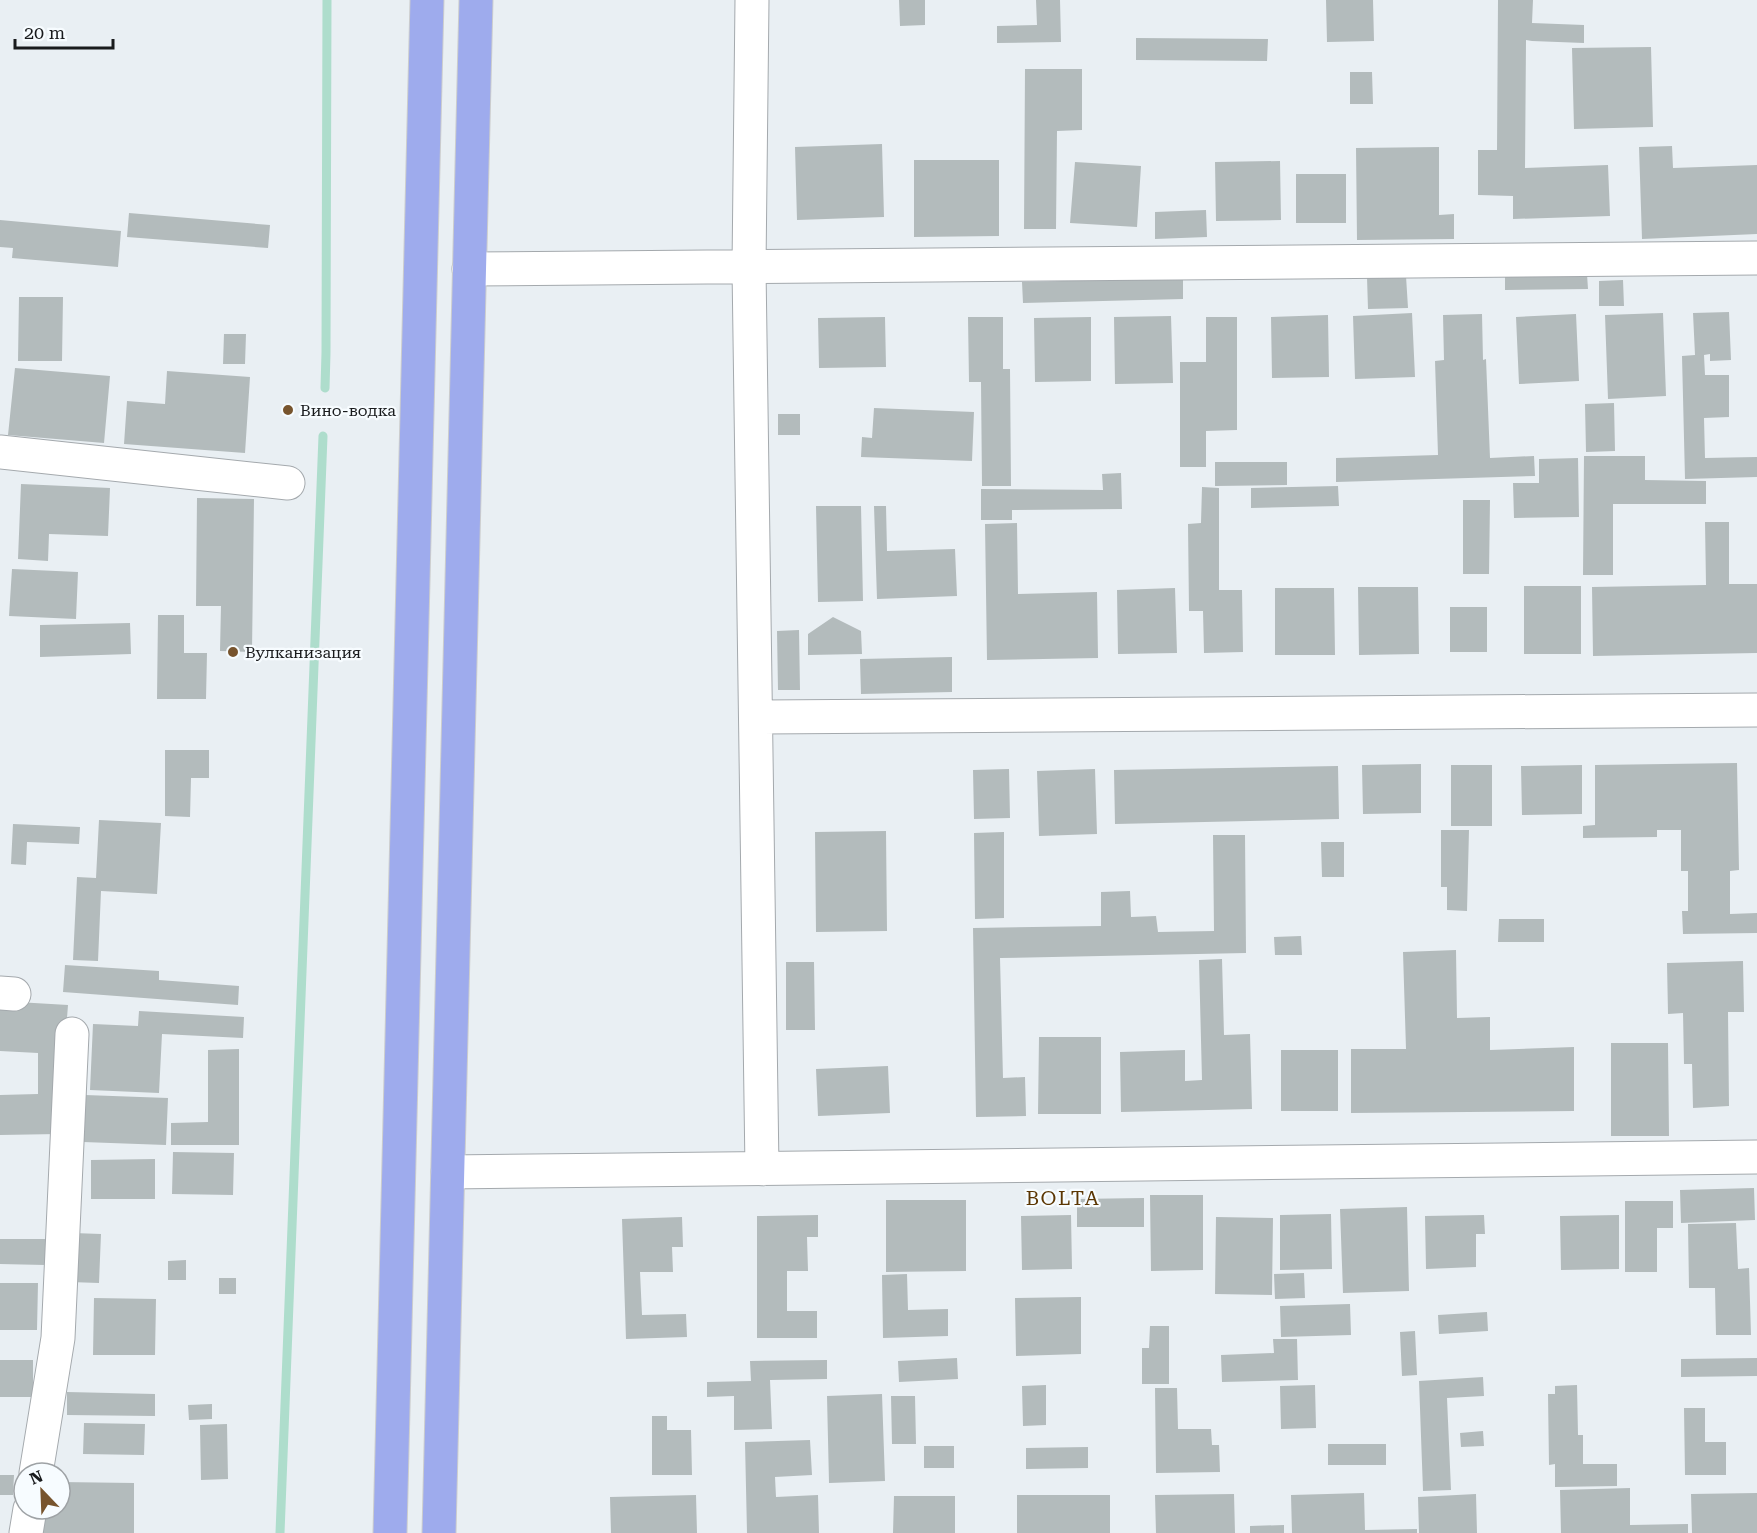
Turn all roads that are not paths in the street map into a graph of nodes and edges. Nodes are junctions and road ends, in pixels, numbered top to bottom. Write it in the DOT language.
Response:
graph roads {
  1 [pos="427,0"];
  2 [pos="476,0"];
  3 [pos="752,0"];
  4 [pos="1757,258"];
  5 [pos="749,268"];
  6 [pos="469,269"];
  7 [pos="0,452"];
  8 [pos="288,483"];
  9 [pos="1757,710"];
  10 [pos="757,717"];
  11 [pos="72,1034"];
  12 [pos="1757,1157"];
  13 [pos="762,1168"];
  14 [pos="448,1172"];
  15 [pos="38,1461"];
  16 [pos="390,1533"];
  17 [pos="439,1533"];
  1 -- 16 [label="highway"];
  2 -- 6 [label="highway"];
  3 -- 5 [label="street"];
  4 -- 5 [label="street"];
  5 -- 6 [label="street"];
  5 -- 10 [label="street"];
  6 -- 14 [label="highway"];
  7 -- 8 [label="street"];
  9 -- 10 [label="street"];
  10 -- 13 [label="street"];
  11 -- 15 [label="street"];
  12 -- 13 [label="street"];
  13 -- 14 [label="street"];
  14 -- 17 [label="highway"];
}
